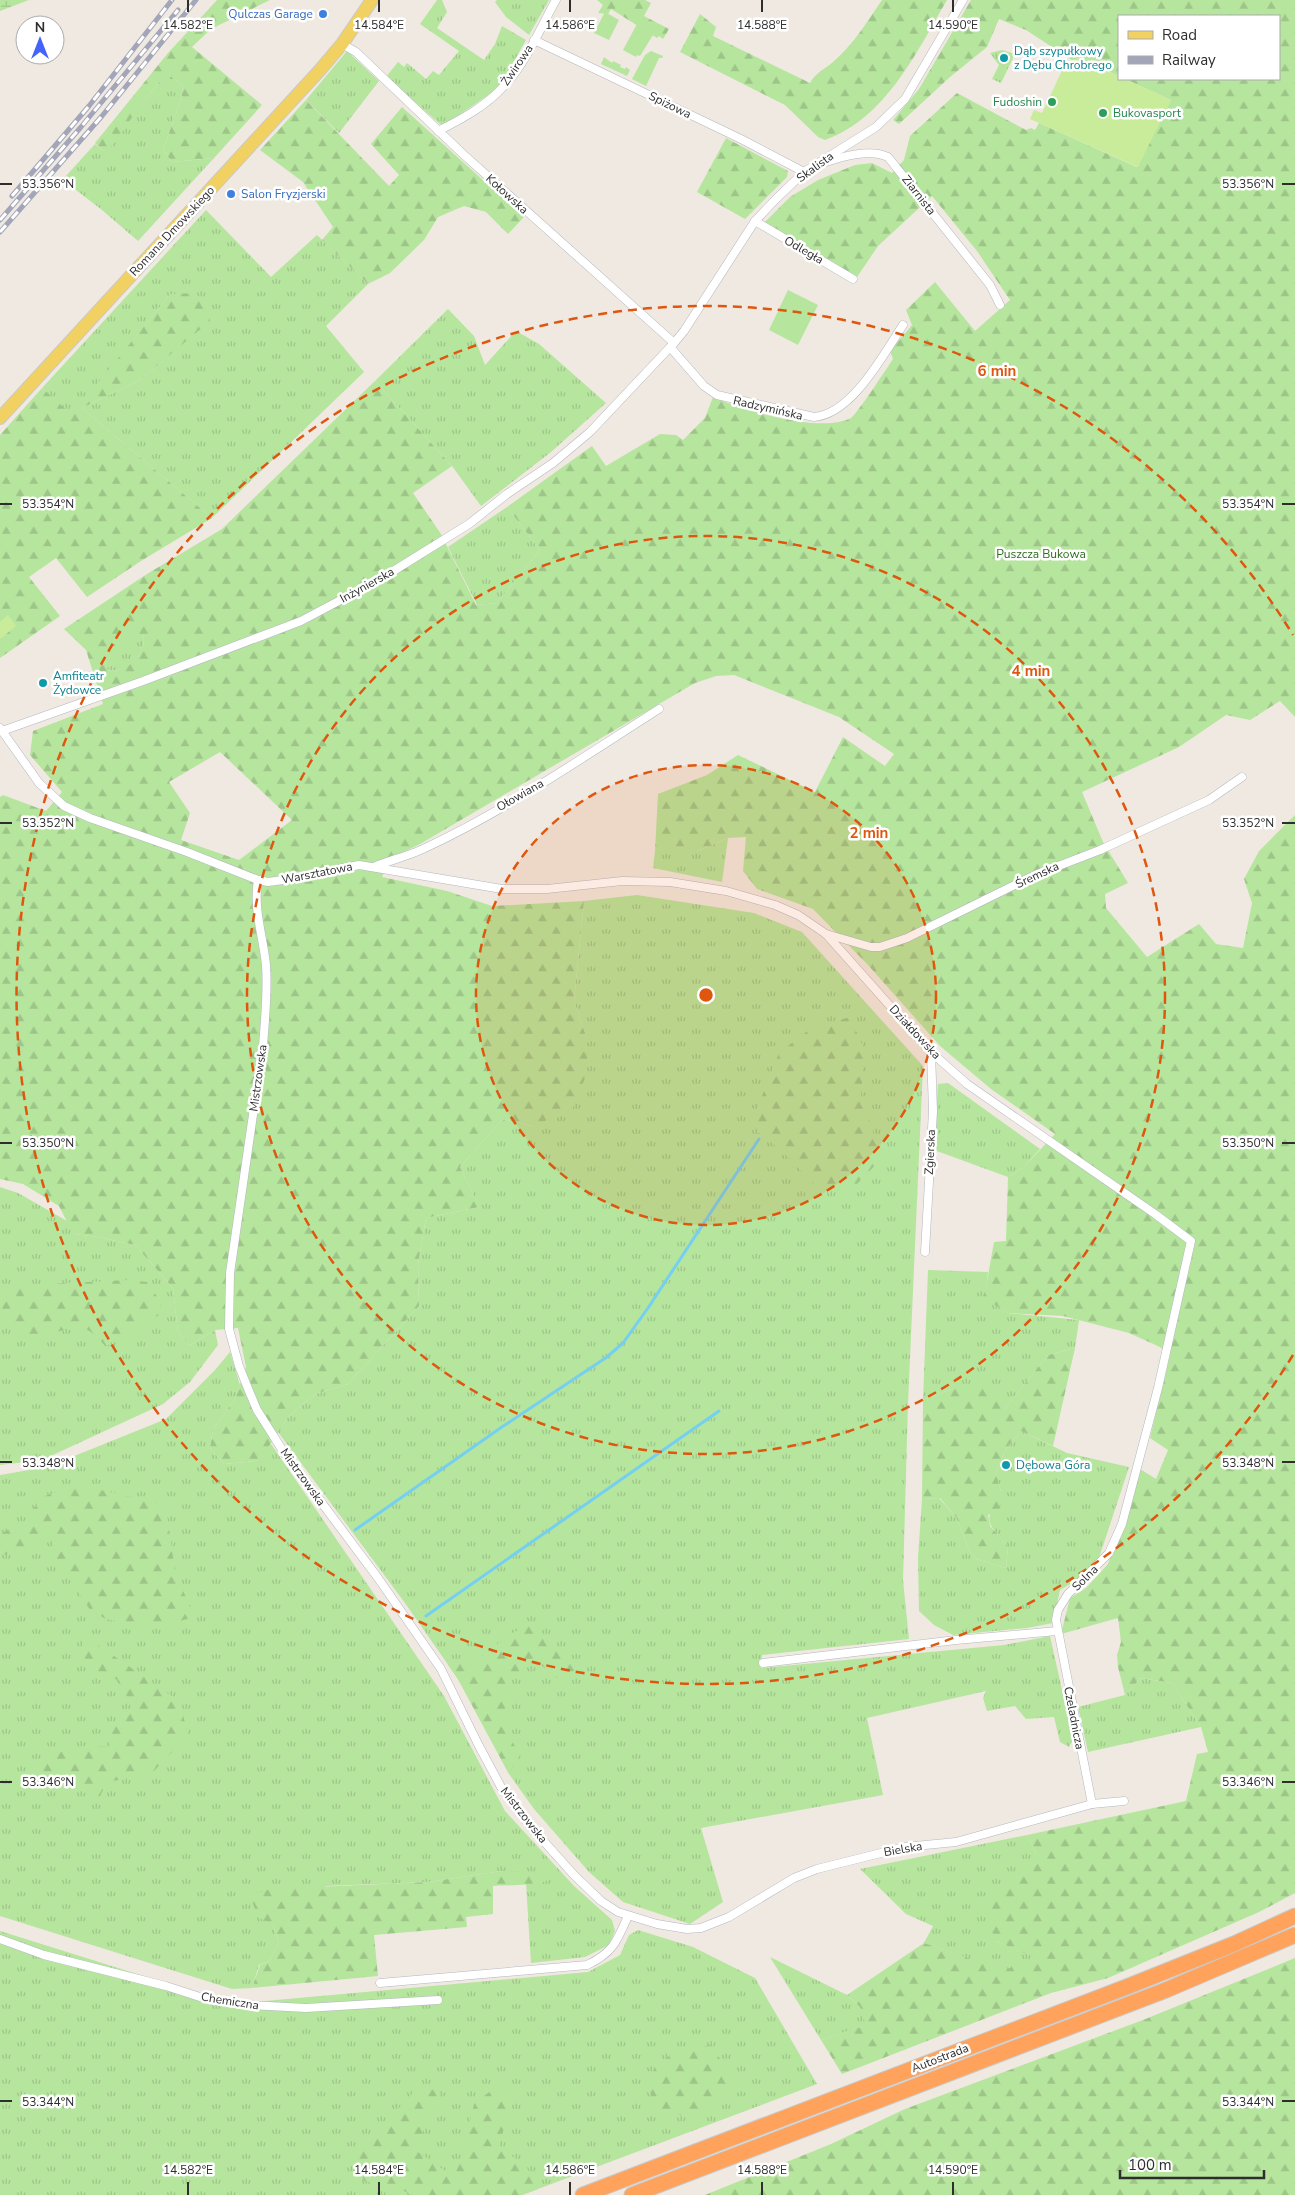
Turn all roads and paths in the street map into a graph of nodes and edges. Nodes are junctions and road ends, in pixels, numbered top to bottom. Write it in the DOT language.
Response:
graph roads {
  1 [pos="372,0"];
  2 [pos="556,0"];
  3 [pos="962,0"];
  4 [pos="534,40"];
  5 [pos="342,44"];
  6 [pos="438,131"];
  7 [pos="804,172"];
  8 [pos="755,221"];
  9 [pos="853,279"];
  10 [pos="1000,304"];
  11 [pos="903,325"];
  12 [pos="672,345"];
  13 [pos="0,418"];
  14 [pos="658,709"];
  15 [pos="1,730"];
  16 [pos="1242,777"];
  17 [pos="374,866"];
  18 [pos="258,880"];
  19 [pos="622,881"];
  20 [pos="826,934"];
  21 [pos="931,1052"];
  22 [pos="1191,1241"];
  23 [pos="925,1252"];
  24 [pos="1057,1631"];
  25 [pos="763,1663"];
  26 [pos="1124,1801"];
  27 [pos="1092,1804"];
  28 [pos="628,1916"];
  29 [pos="1295,1916"];
  30 [pos="693,1929"];
  31 [pos="1295,1935"];
  32 [pos="0,1939"];
  33 [pos="380,1984"];
  34 [pos="438,2000"];
  35 [pos="583,2195"];
  36 [pos="632,2195"];
  1 -- 5 [label="main road, Romana Dmowskiego"];
  2 -- 4 [label="street, Żwirowa"];
  3 -- 7 [label="street, Skalista"];
  4 -- 6 [label="street, Żwirowa"];
  4 -- 7 [label="street, Spiżowa"];
  5 -- 6 [label="street, Kołowska"];
  5 -- 13 [label="main road, Romana Dmowskiego"];
  6 -- 12 [label="street, Kołowska"];
  7 -- 8 [label="street, Skalista"];
  7 -- 10 [label="street, Ziarnista"];
  8 -- 9 [label="street, Odległa"];
  8 -- 12 [label="street, Skalista"];
  11 -- 12 [label="street, Radzymińska"];
  12 -- 15 [label="street, Inżynierska"];
  14 -- 17 [label="street, Ołowiana"];
  15 -- 18 [label="street, Warsztatowa"];
  16 -- 20 [label="street, Śremska"];
  17 -- 18 [label="street, Warsztatowa"];
  17 -- 19 [label="street, Warsztatowa"];
  18 -- 28 [label="street, Mistrzowska"];
  19 -- 20 [label="street, Działdowska"];
  20 -- 21 [label="street, Działdowska"];
  21 -- 22 [label="street, Działdowska"];
  21 -- 23 [label="street, Zgierska"];
  22 -- 24 [label="street, Solna"];
  24 -- 25 [label="street"];
  24 -- 27 [label="street, Czeladnicza"];
  26 -- 27 [label="street, Bielska"];
  27 -- 30 [label="street, Bielska"];
  28 -- 30 [label="street, Mistrzowska"];
  28 -- 33 [label="street"];
  29 -- 35 [label="highway, Autostrada"];
  31 -- 36 [label="highway, Autostrada"];
  32 -- 34 [label="street, Chemiczna"];
}
